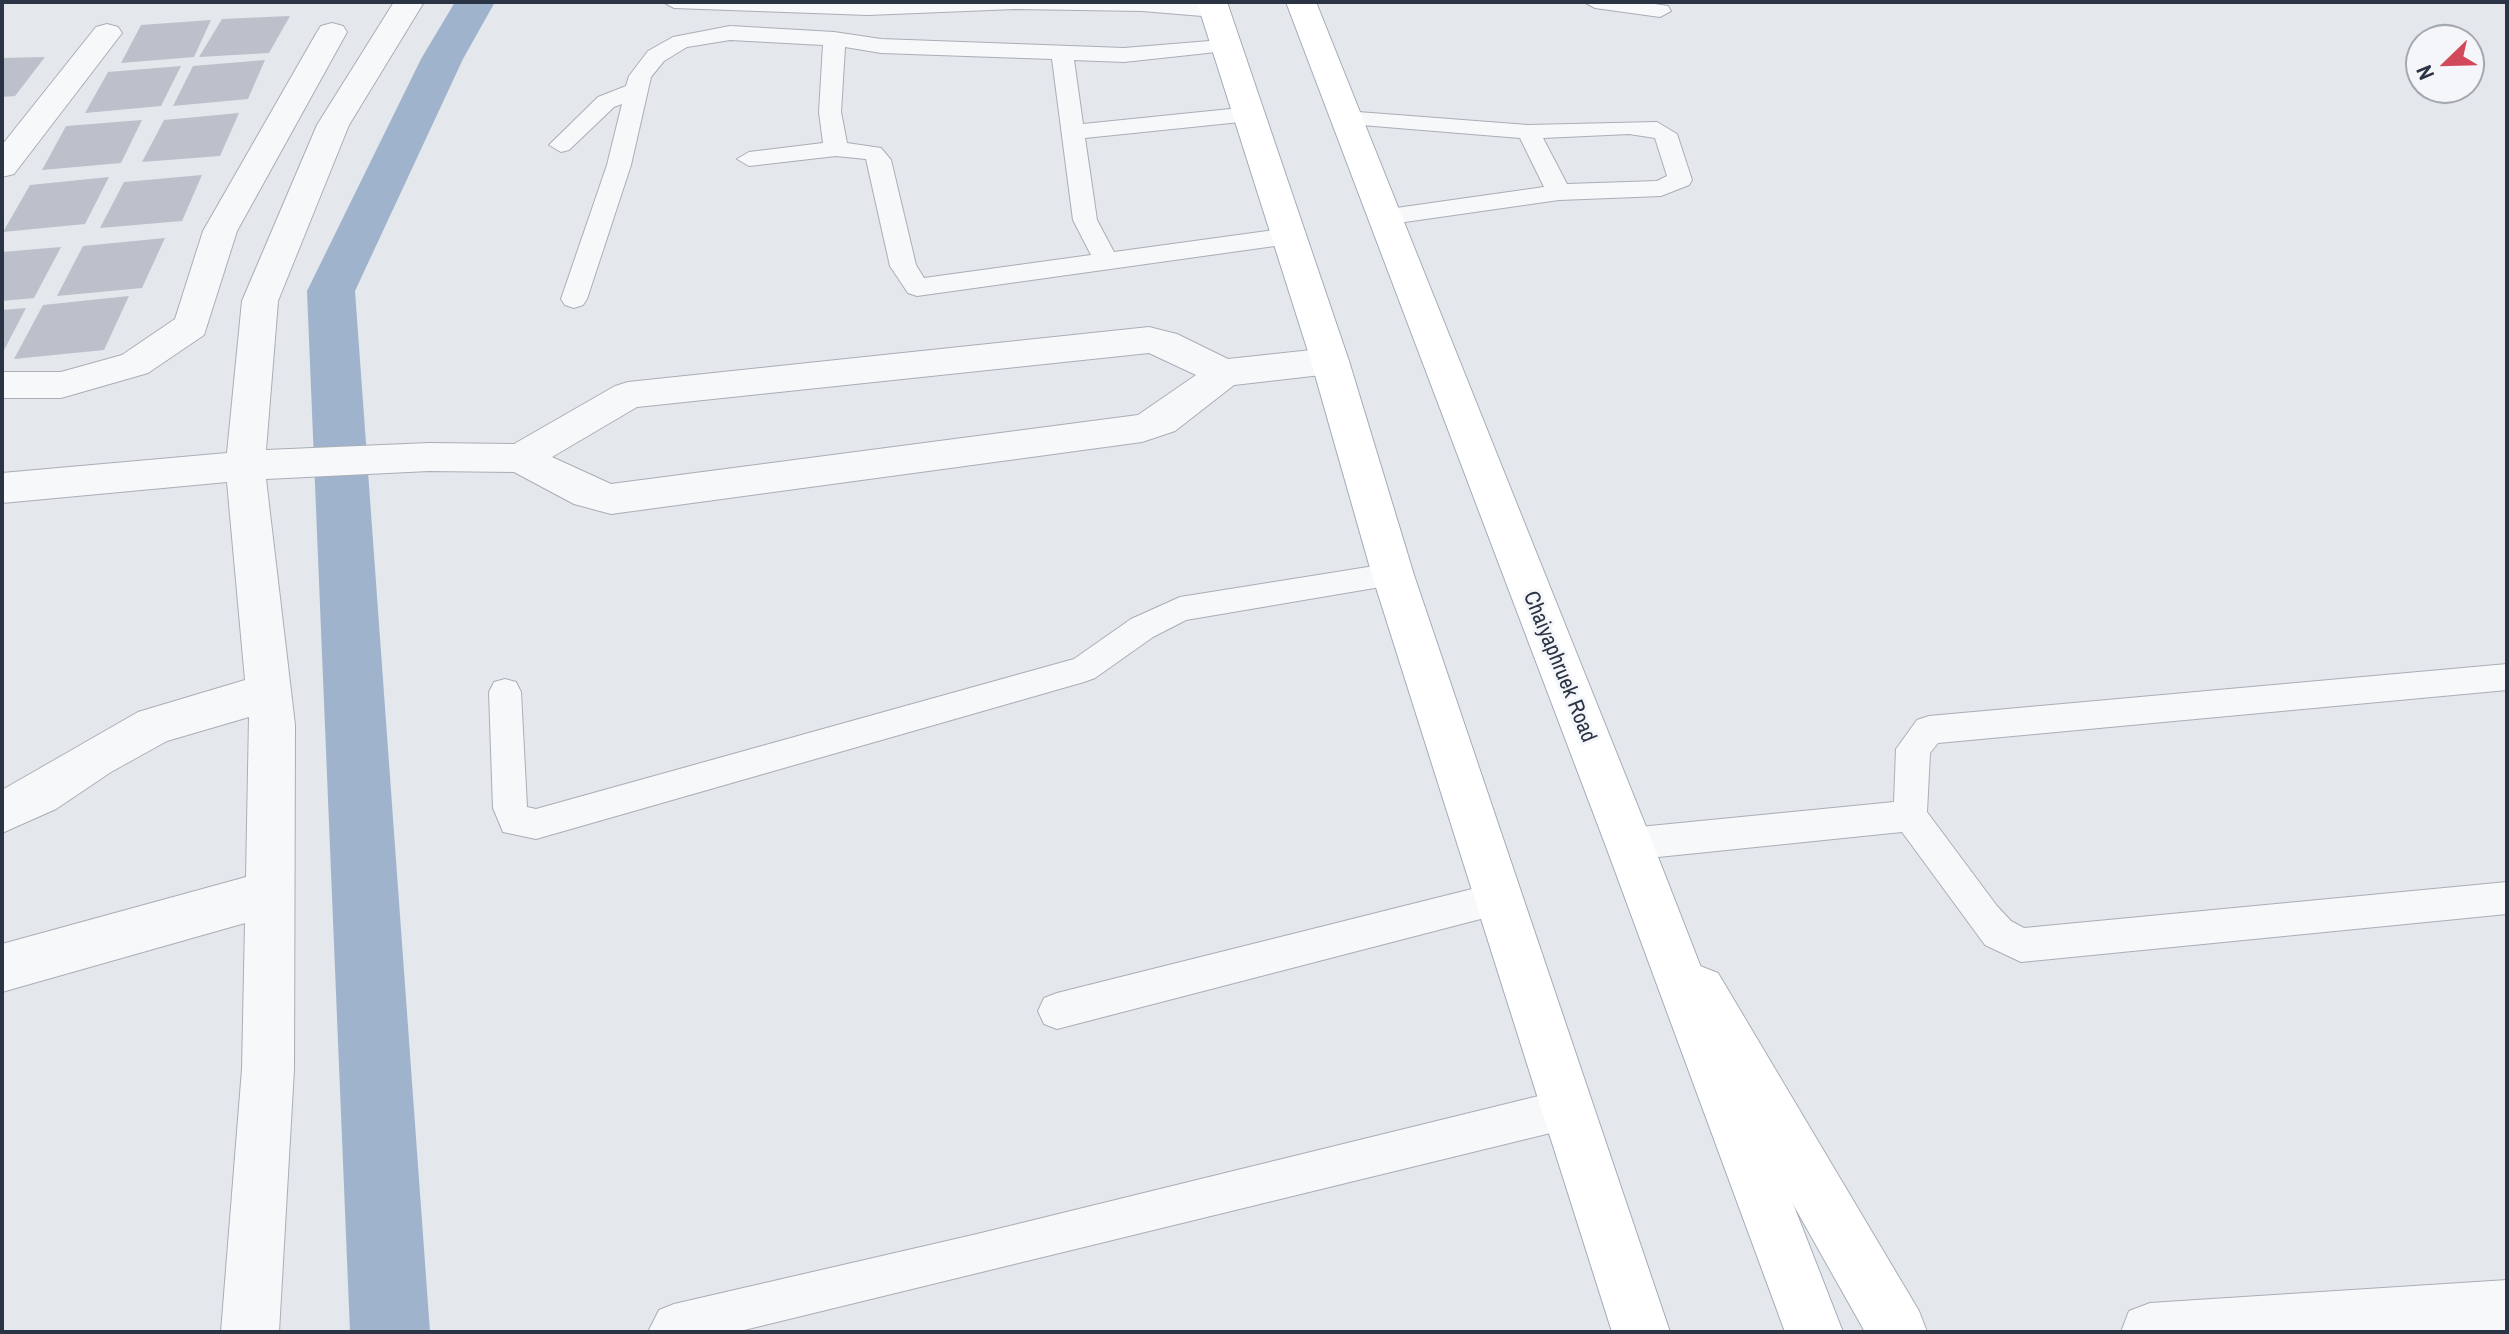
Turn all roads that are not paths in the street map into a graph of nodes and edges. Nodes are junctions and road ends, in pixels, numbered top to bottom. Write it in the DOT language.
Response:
graph roads {
  1 [pos="409,2"];
  2 [pos="674,2"];
  3 [pos="1015,2"];
  4 [pos="1301,2"];
  5 [pos="1595,2"];
  6 [pos="1660,11"];
  7 [pos="1218,19"];
  8 [pos="332,32"];
  9 [pos="107,33"];
  10 [pos="834,39"];
  11 [pos="1062,51"];
  12 [pos="636,90"];
  13 [pos="1250,114"];
  14 [pos="1345,118"];
  15 [pos="1071,132"];
  16 [pos="1528,132"];
  17 [pos="561,145"];
  18 [pos="836,149"];
  19 [pos="749,159"];
  20 [pos="2,167"];
  21 [pos="1559,192"];
  22 [pos="1384,217"];
  23 [pos="1289,236"];
  24 [pos="1106,260"];
  25 [pos="574,299"];
  26 [pos="1330,361"];
  27 [pos="1224,373"];
  28 [pos="2,385"];
  29 [pos="520,458"];
  30 [pos="262,464"];
  31 [pos="2,488"];
  32 [pos="1393,575"];
  33 [pos="2507,677"];
  34 [pos="269,692"];
  35 [pos="505,692"];
  36 [pos="2,812"];
  37 [pos="1910,816"];
  38 [pos="1629,844"];
  39 [pos="270,893"];
  40 [pos="1500,898"];
  41 [pos="2507,898"];
  42 [pos="1655,912"];
  43 [pos="2,968"];
  44 [pos="1057,1011"];
  45 [pos="1567,1109"];
  46 [pos="1592,1183"];
  47 [pos="2507,1309"];
  48 [pos="250,1332"];
  49 [pos="669,1332"];
  50 [pos="1611,1332"];
  51 [pos="1641,1332"];
  52 [pos="1814,1332"];
  53 [pos="1898,1332"];
  54 [pos="2150,1332"];
  1 -- 30 [label="street"];
  2 -- 3 [label="lane"];
  3 -- 7 [label="lane"];
  4 -- 14 [label="main road, Chaiyaphruek Road"];
  5 -- 6 [label="lane"];
  7 -- 11 [label="lane"];
  7 -- 13 [label="main road"];
  8 -- 28 [label="street"];
  9 -- 20 [label="street"];
  10 -- 11 [label="lane"];
  10 -- 12 [label="lane"];
  10 -- 18 [label="lane"];
  11 -- 15 [label="lane"];
  12 -- 17 [label="lane"];
  12 -- 25 [label="lane"];
  13 -- 15 [label="lane"];
  13 -- 23 [label="main road"];
  14 -- 16 [label="lane"];
  14 -- 22 [label="main road, Chaiyaphruek Road"];
  15 -- 24 [label="lane"];
  16 -- 21 [label="lane"];
  16 -- 21 [label="lane"];
  18 -- 19 [label="lane"];
  18 -- 24 [label="lane"];
  21 -- 22 [label="lane"];
  22 -- 38 [label="main road, Chaiyaphruek Road"];
  23 -- 24 [label="lane"];
  23 -- 26 [label="main road"];
  26 -- 27 [label="street"];
  26 -- 32 [label="main road"];
  27 -- 29 [label="street"];
  27 -- 29 [label="street"];
  29 -- 30 [label="street"];
  30 -- 31 [label="street"];
  30 -- 34 [label="street"];
  32 -- 35 [label="lane"];
  32 -- 40 [label="main road"];
  33 -- 37 [label="lane"];
  34 -- 36 [label="street"];
  34 -- 39 [label="street"];
  37 -- 38 [label="lane"];
  37 -- 41 [label="lane"];
  38 -- 42 [label="main road, Chaiyaphruek Road"];
  39 -- 43 [label="street"];
  39 -- 48 [label="street"];
  40 -- 44 [label="lane"];
  40 -- 45 [label="main road"];
  42 -- 52 [label="main road, Chaiyaphruek Road"];
  42 -- 53 [label="main road"];
  45 -- 46 [label="main road"];
  45 -- 49 [label="lane"];
  46 -- 50 [label="main road"];
  46 -- 51 [label="main road"];
  47 -- 54 [label="street"];
}
